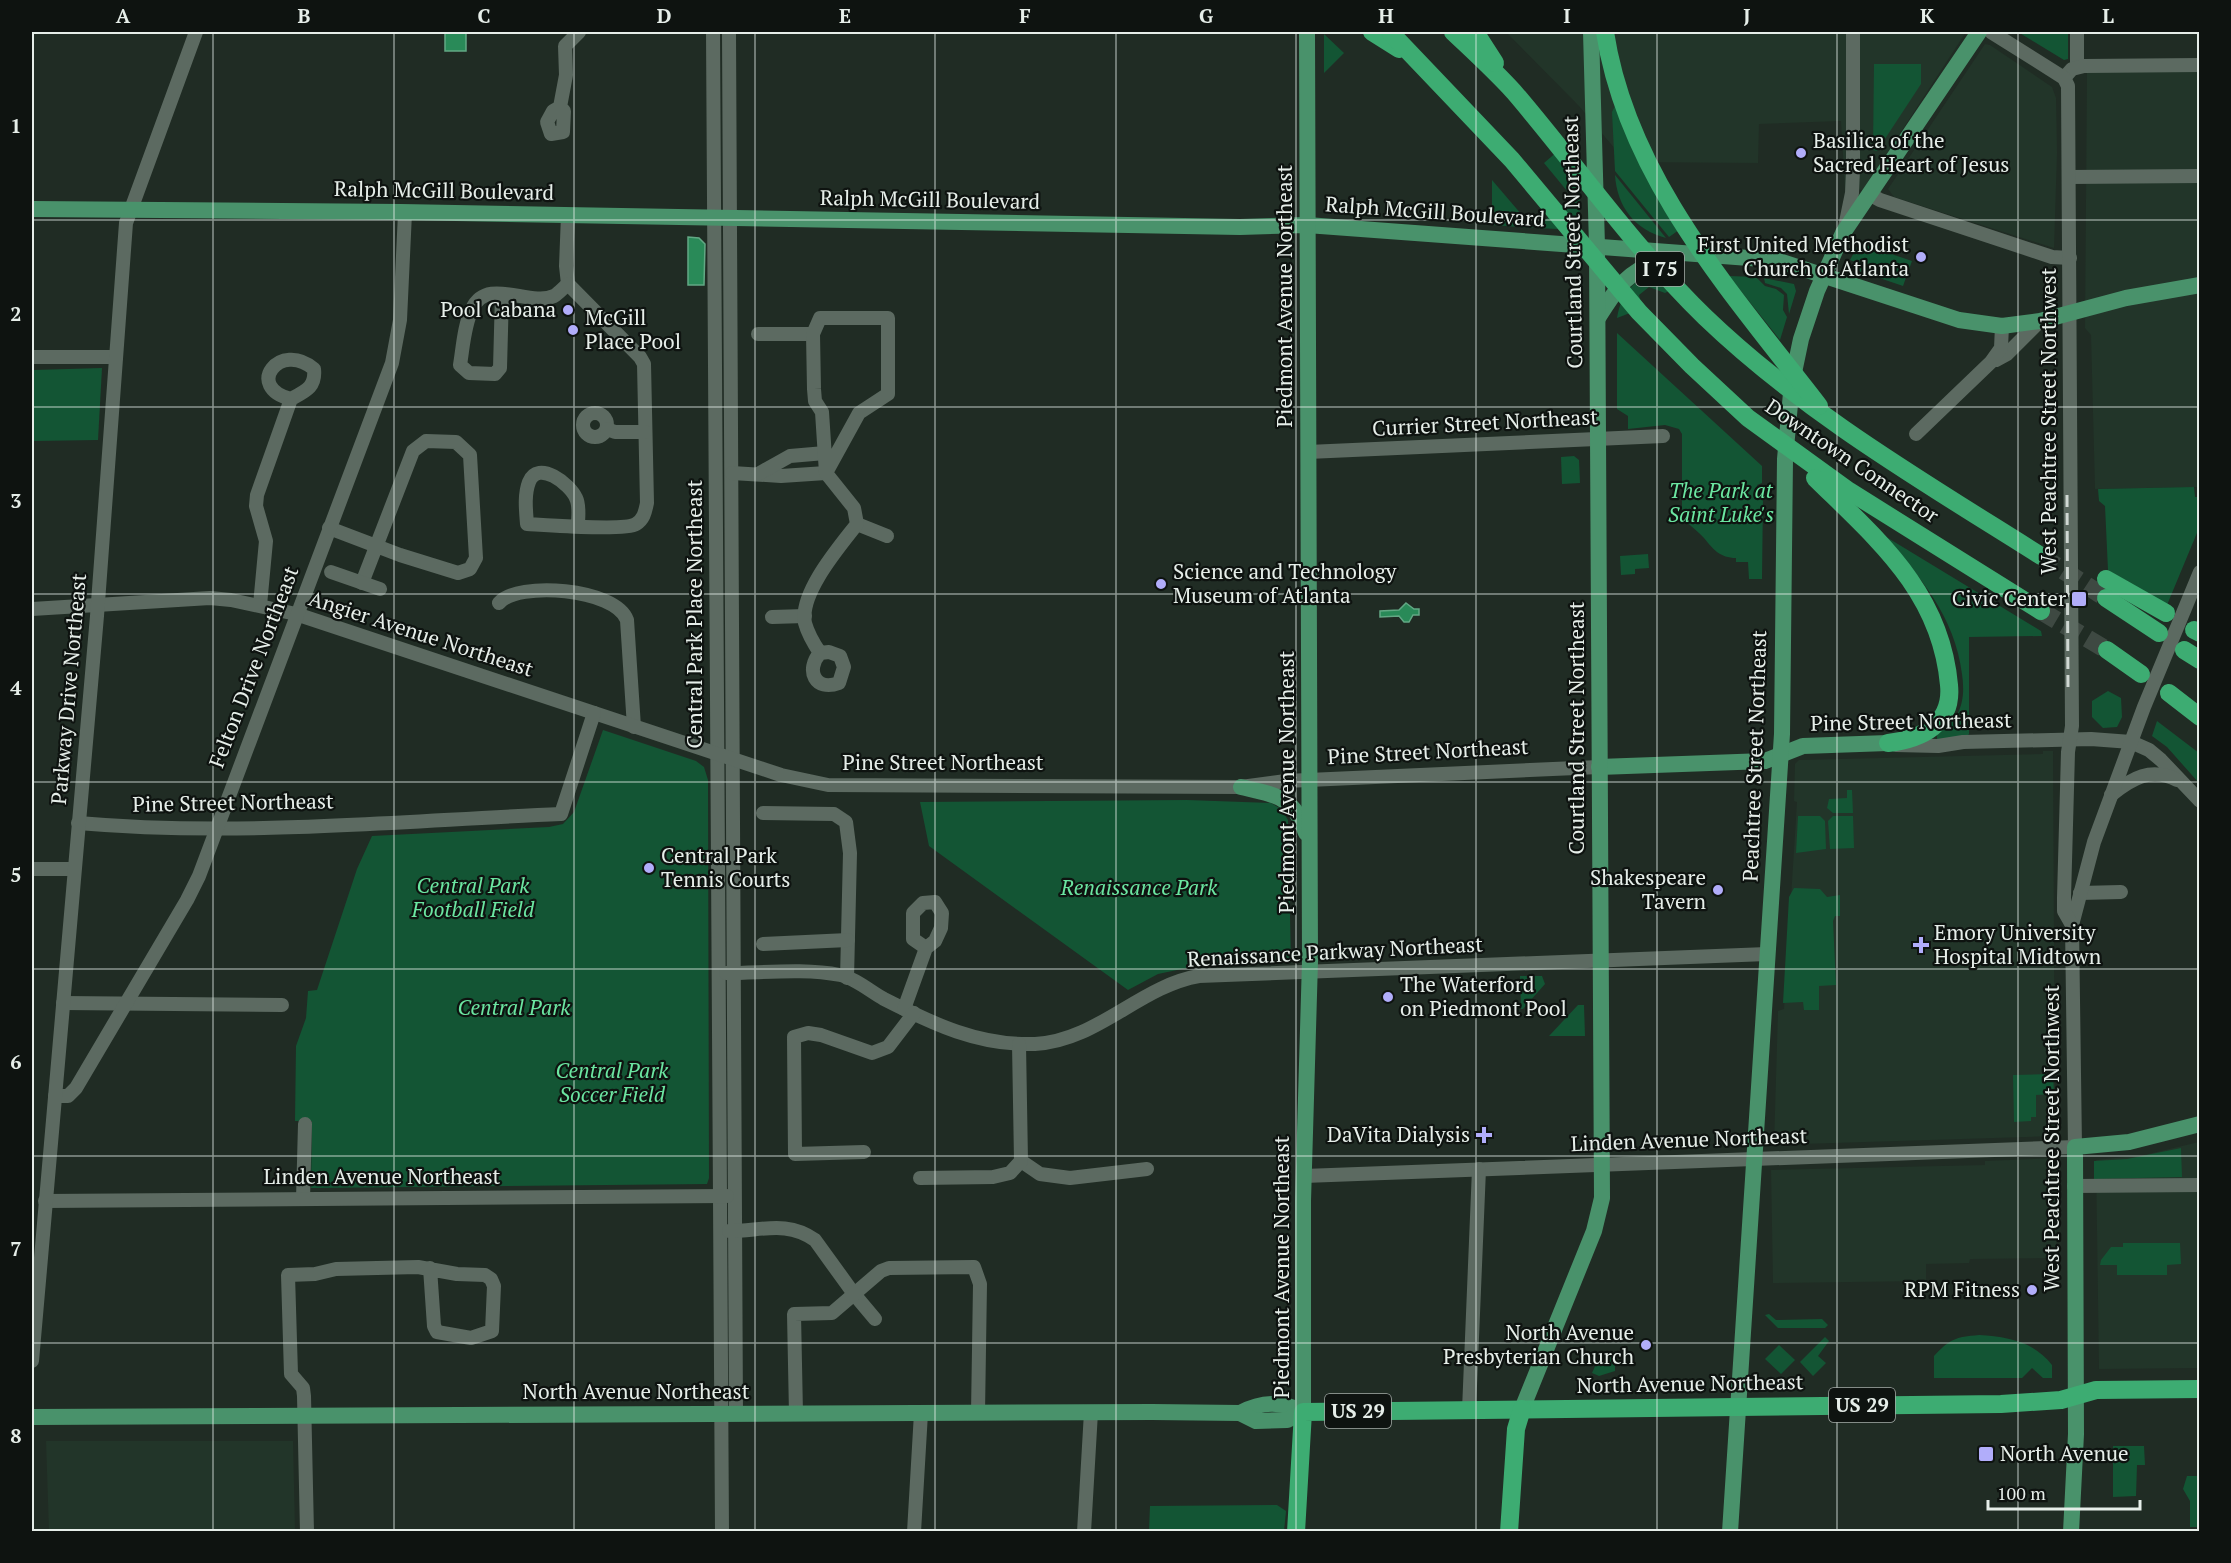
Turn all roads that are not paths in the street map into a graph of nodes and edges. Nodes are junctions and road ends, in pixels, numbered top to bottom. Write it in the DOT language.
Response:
graph roads {
  1 [pos="196,32"];
  2 [pos="579,32"];
  3 [pos="713,32"];
  4 [pos="729,32"];
  5 [pos="1307,32"];
  6 [pos="1372,32"];
  7 [pos="1390,32"];
  8 [pos="1453,32"];
  9 [pos="1475,32"];
  10 [pos="1591,32"];
  11 [pos="1605,32"];
  12 [pos="1853,32"];
  13 [pos="1979,32"];
  14 [pos="1991,32"];
  15 [pos="2077,32"];
  16 [pos="2199,65"];
  17 [pos="2077,67"];
  18 [pos="1427,69"];
  19 [pos="2064,78"];
  20 [pos="1512,90"];
  21 [pos="560,107"];
  22 [pos="1596,170"];
  23 [pos="2199,176"];
  24 [pos="2069,177"];
  25 [pos="1869,194"];
  26 [pos="32,209"];
  27 [pos="131,209"];
  28 [pos="405,213"];
  29 [pos="568,215"];
  30 [pos="722,220"];
  31 [pos="1307,225"];
  32 [pos="1843,233"];
  33 [pos="1597,246"];
  34 [pos="1681,253"];
  35 [pos="2070,258"];
  36 [pos="1824,275"];
  37 [pos="568,284"];
  38 [pos="2199,285"];
  39 [pos="502,294"];
  40 [pos="2070,314"];
  41 [pos="1597,319"];
  42 [pos="2040,321"];
  43 [pos="2002,326"];
  44 [pos="758,334"];
  45 [pos="813,334"];
  46 [pos="32,357"];
  47 [pos="116,357"];
  48 [pos="1991,362"];
  49 [pos="291,399"];
  50 [pos="1833,424"];
  51 [pos="607,429"];
  52 [pos="645,432"];
  53 [pos="1916,434"];
  54 [pos="1663,436"];
  55 [pos="1598,439"];
  56 [pos="1782,445"];
  57 [pos="1308,452"];
  58 [pos="825,453"];
  59 [pos="797,466"];
  60 [pos="732,473"];
  61 [pos="826,473"];
  62 [pos="763,475"];
  63 [pos="857,524"];
  64 [pos="578,525"];
  65 [pos="329,528"];
  66 [pos="887,536"];
  67 [pos="375,546"];
  68 [pos="2041,556"];
  69 [pos="331,572"];
  70 [pos="2199,573"];
  71 [pos="2106,579"];
  72 [pos="362,583"];
  73 [pos="380,590"];
  74 [pos="2106,598"];
  75 [pos="499,603"];
  76 [pos="98,605"];
  77 [pos="260,605"];
  78 [pos="32,609"];
  79 [pos="2041,611"];
  80 [pos="2175,612"];
  81 [pos="296,614"];
  82 [pos="805,616"];
  83 [pos="772,617"];
  84 [pos="2159,633"];
  85 [pos="2107,650"];
  86 [pos="820,653"];
  87 [pos="2141,674"];
  88 [pos="2169,693"];
  89 [pos="594,713"];
  90 [pos="2199,717"];
  91 [pos="633,727"];
  92 [pos="2070,740"];
  93 [pos="2131,742"];
  94 [pos="1888,743"];
  95 [pos="1780,753"];
  96 [pos="717,755"];
  97 [pos="733,760"];
  98 [pos="1599,767"];
  99 [pos="1310,780"];
  100 [pos="2182,782"];
  101 [pos="1241,787"];
  102 [pos="2111,795"];
  103 [pos="2199,801"];
  104 [pos="763,813"];
  105 [pos="78,822"];
  106 [pos="216,829"];
  107 [pos="1310,842"];
  108 [pos="32,869"];
  109 [pos="74,869"];
  110 [pos="2121,892"];
  111 [pos="2080,893"];
  112 [pos="2072,925"];
  113 [pos="848,940"];
  114 [pos="763,944"];
  115 [pos="926,948"];
  116 [pos="1767,954"];
  117 [pos="1600,961"];
  118 [pos="718,972"];
  119 [pos="1310,972"];
  120 [pos="734,973"];
  121 [pos="848,978"];
  122 [pos="63,1003"];
  123 [pos="125,1004"];
  124 [pos="282,1005"];
  125 [pos="909,1011"];
  126 [pos="1019,1044"];
  127 [pos="55,1096"];
  128 [pos="305,1124"];
  129 [pos="2199,1125"];
  130 [pos="2075,1147"];
  131 [pos="864,1152"];
  132 [pos="1754,1158"];
  133 [pos="1021,1161"];
  134 [pos="1601,1165"];
  135 [pos="1147,1169"];
  136 [pos="1479,1169"];
  137 [pos="1304,1176"];
  138 [pos="920,1178"];
  139 [pos="2199,1185"];
  140 [pos="2074,1186"];
  141 [pos="719,1196"];
  142 [pos="735,1196"];
  143 [pos="303,1199"];
  144 [pos="45,1201"];
  145 [pos="719,1231"];
  146 [pos="735,1231"];
  147 [pos="430,1268"];
  148 [pos="854,1294"];
  149 [pos="876,1319"];
  150 [pos="32,1361"];
  151 [pos="2199,1389"];
  152 [pos="2076,1397"];
  153 [pos="1740,1406"];
  154 [pos="1522,1409"];
  155 [pos="1469,1410"];
  156 [pos="1303,1412"];
  157 [pos="921,1413"];
  158 [pos="978,1413"];
  159 [pos="1091,1413"];
  160 [pos="729,1414"];
  161 [pos="796,1414"];
  162 [pos="305,1415"];
  163 [pos="32,1417"];
  164 [pos="308,1532"];
  165 [pos="722,1532"];
  166 [pos="914,1532"];
  167 [pos="1084,1532"];
  168 [pos="1296,1532"];
  169 [pos="1509,1532"];
  170 [pos="1730,1532"];
  171 [pos="2071,1532"];
  1 -- 27 [label="street, Parkway Drive Northeast"];
  2 -- 21 [label="street"];
  3 -- 30 [label="street, Central Park Place Northeast"];
  4 -- 30 [label="street, Central Park Place Northeast"];
  5 -- 31 [label="main road, Piedmont Avenue Northeast"];
  6 -- 18 [label="highway"];
  7 -- 18 [label="highway, Downtown Connector / I 75"];
  8 -- 20 [label="highway, Downtown Connector / I 75"];
  9 -- 20 [label="highway"];
  10 -- 22 [label="main road, Courtland Street Northeast"];
  11 -- 50 [label="highway"];
  12 -- 32 [label="street"];
  13 -- 25 [label="main road, Peachtree Street Northeast"];
  14 -- 19 [label="street"];
  15 -- 17 [label="street"];
  16 -- 17 [label="street"];
  17 -- 19 [label="street"];
  18 -- 56 [label="highway, Downtown Connector / I 75"];
  19 -- 24 [label="street, West Peachtree Street Northwest"];
  20 -- 50 [label="highway, Downtown Connector / I 75"];
  22 -- 33 [label="main road, Courtland Street Northeast"];
  22 -- 34 [label="main road"];
  23 -- 24 [label="street"];
  24 -- 35 [label="street, West Peachtree Street Northwest"];
  25 -- 32 [label="main road, Peachtree Street Northeast"];
  25 -- 35 [label="street"];
  26 -- 27 [label="main road, Ralph McGill Boulevard"];
  27 -- 28 [label="main road, Ralph McGill Boulevard"];
  27 -- 47 [label="street, Parkway Drive Northeast"];
  28 -- 29 [label="main road, Ralph McGill Boulevard"];
  28 -- 65 [label="street, Felton Drive Northeast"];
  29 -- 30 [label="main road, Ralph McGill Boulevard"];
  29 -- 37 [label="street"];
  30 -- 31 [label="main road, Ralph McGill Boulevard"];
  30 -- 60 [label="street, Central Park Place Northeast"];
  30 -- 96 [label="street, Central Park Place Northeast"];
  31 -- 33 [label="main road, Ralph McGill Boulevard"];
  31 -- 57 [label="main road, Piedmont Avenue Northeast"];
  32 -- 36 [label="main road, Peachtree Street Northeast"];
  33 -- 34 [label="main road, Ralph McGill Boulevard"];
  33 -- 41 [label="main road, Courtland Street Northeast"];
  34 -- 36 [label="main road, Ralph McGill Boulevard"];
  34 -- 41 [label="main road"];
  35 -- 40 [label="street, West Peachtree Street Northwest"];
  36 -- 43 [label="main road, Ralph McGill Boulevard"];
  36 -- 95 [label="main road, Peachtree Street Northeast"];
  37 -- 39 [label="street"];
  37 -- 52 [label="street"];
  38 -- 40 [label="main road, Ralph McGill Boulevard"];
  39 -- 39 [label="street"];
  40 -- 42 [label="main road, Ralph McGill Boulevard"];
  40 -- 92 [label="street, West Peachtree Street Northwest"];
  41 -- 55 [label="main road, Courtland Street Northeast"];
  42 -- 43 [label="main road, Ralph McGill Boulevard"];
  42 -- 48 [label="street"];
  43 -- 48 [label="street"];
  44 -- 45 [label="street"];
  45 -- 58 [label="street"];
  45 -- 61 [label="street"];
  46 -- 47 [label="street"];
  47 -- 76 [label="street, Parkway Drive Northeast"];
  48 -- 53 [label="street"];
  49 -- 77 [label="street"];
  50 -- 68 [label="highway, Downtown Connector / I 75"];
  51 -- 52 [label="street"];
  52 -- 64 [label="street"];
  54 -- 55 [label="street, Currier Street Northeast"];
  55 -- 57 [label="street, Currier Street Northeast"];
  55 -- 98 [label="main road, Courtland Street Northeast"];
  56 -- 79 [label="highway, Downtown Connector / I 75"];
  56 -- 94 [label="highway"];
  57 -- 99 [label="main road, Piedmont Avenue Northeast"];
  58 -- 59 [label="street"];
  58 -- 61 [label="street"];
  59 -- 61 [label="street"];
  59 -- 62 [label="street"];
  59 -- 62 [label="street"];
  60 -- 62 [label="street"];
  60 -- 97 [label="street, Central Park Place Northeast"];
  61 -- 63 [label="street"];
  63 -- 66 [label="street"];
  63 -- 82 [label="street"];
  64 -- 64 [label="street"];
  65 -- 67 [label="street"];
  65 -- 81 [label="street, Felton Drive Northeast"];
  67 -- 67 [label="street"];
  67 -- 72 [label="street"];
  69 -- 72 [label="street"];
  70 -- 80 [label="street"];
  71 -- 80 [label="highway"];
  72 -- 73 [label="street"];
  74 -- 84 [label="highway"];
  75 -- 91 [label="street"];
  76 -- 77 [label="street, Angier Avenue Northeast"];
  76 -- 78 [label="street, Angier Avenue Northeast"];
  76 -- 105 [label="street, Parkway Drive Northeast"];
  77 -- 81 [label="street, Angier Avenue Northeast"];
  80 -- 93 [label="street"];
  81 -- 89 [label="street, Angier Avenue Northeast"];
  81 -- 106 [label="street, Felton Drive Northeast"];
  82 -- 83 [label="street"];
  82 -- 86 [label="street"];
  85 -- 87 [label="highway"];
  88 -- 90 [label="highway"];
  89 -- 91 [label="street, Angier Avenue Northeast"];
  89 -- 106 [label="street, Pine Street Northeast"];
  91 -- 96 [label="street, Angier Avenue Northeast"];
  92 -- 93 [label="street, Pine Street Northeast"];
  92 -- 94 [label="street, Pine Street Northeast"];
  92 -- 112 [label="street, West Peachtree Street Northwest"];
  93 -- 100 [label="street"];
  93 -- 102 [label="street"];
  94 -- 95 [label="main road, Pine Street Northeast"];
  95 -- 98 [label="main road, Pine Street Northeast"];
  95 -- 116 [label="main road, Peachtree Street Northeast"];
  96 -- 97 [label="street, Pine Street Northeast"];
  96 -- 118 [label="street, Central Park Place Northeast"];
  97 -- 101 [label="street, Pine Street Northeast"];
  97 -- 120 [label="street, Central Park Place Northeast"];
  98 -- 99 [label="street, Pine Street Northeast"];
  98 -- 117 [label="main road, Courtland Street Northeast"];
  99 -- 101 [label="street, Pine Street Northeast"];
  99 -- 107 [label="main road, Piedmont Avenue Northeast"];
  100 -- 102 [label="street"];
  100 -- 103 [label="street"];
  101 -- 107 [label="main road"];
  102 -- 111 [label="street"];
  104 -- 113 [label="street"];
  105 -- 106 [label="street, Pine Street Northeast"];
  105 -- 109 [label="street, Parkway Drive Northeast"];
  106 -- 123 [label="street, Felton Drive Northeast"];
  107 -- 119 [label="main road, Piedmont Avenue Northeast"];
  108 -- 109 [label="street"];
  109 -- 122 [label="street, Parkway Drive Northeast"];
  110 -- 111 [label="street"];
  111 -- 112 [label="street"];
  112 -- 130 [label="street, West Peachtree Street Northwest"];
  113 -- 114 [label="street"];
  113 -- 121 [label="street"];
  115 -- 125 [label="street"];
  116 -- 117 [label="street, Renaissance Parkway Northeast"];
  116 -- 132 [label="main road, Peachtree Street Northeast"];
  117 -- 119 [label="street, Renaissance Parkway Northeast"];
  117 -- 134 [label="main road, Courtland Street Northeast"];
  118 -- 120 [label="street, Renaissance Parkway Northeast"];
  118 -- 141 [label="street, Central Park Place Northeast"];
  119 -- 126 [label="street, Renaissance Parkway Northeast"];
  119 -- 137 [label="main road, Piedmont Avenue Northeast"];
  120 -- 121 [label="street, Renaissance Parkway Northeast"];
  120 -- 142 [label="street, Central Park Place Northeast"];
  121 -- 125 [label="street, Renaissance Parkway Northeast"];
  122 -- 123 [label="street"];
  122 -- 127 [label="street, Parkway Drive Northeast"];
  123 -- 124 [label="street"];
  123 -- 127 [label="street, Felton Drive Northeast"];
  125 -- 126 [label="street, Renaissance Parkway Northeast"];
  125 -- 131 [label="street"];
  126 -- 133 [label="street"];
  127 -- 144 [label="street, Parkway Drive Northeast"];
  128 -- 143 [label="street"];
  129 -- 130 [label="main road"];
  130 -- 132 [label="street, Linden Avenue Northeast"];
  130 -- 140 [label="main road, West Peachtree Street Northwest"];
  132 -- 134 [label="street, Linden Avenue Northeast"];
  132 -- 153 [label="main road, Peachtree Street Northeast"];
  133 -- 135 [label="street"];
  133 -- 138 [label="street"];
  134 -- 136 [label="street, Linden Avenue Northeast"];
  134 -- 154 [label="main road, Courtland Street Northeast"];
  136 -- 137 [label="street, Linden Avenue Northeast"];
  136 -- 155 [label="street"];
  137 -- 156 [label="main road, Piedmont Avenue Northeast"];
  139 -- 140 [label="street"];
  140 -- 152 [label="main road, West Peachtree Street Northwest"];
  141 -- 142 [label="street"];
  141 -- 143 [label="street, Linden Avenue Northeast"];
  141 -- 145 [label="street, Central Park Place Northeast"];
  142 -- 146 [label="street, Central Park Place Northeast"];
  143 -- 144 [label="street, Linden Avenue Northeast"];
  144 -- 150 [label="street, Parkway Drive Northeast"];
  145 -- 146 [label="street"];
  145 -- 160 [label="street, Central Park Place Northeast"];
  146 -- 148 [label="street"];
  146 -- 160 [label="street, Central Park Place Northeast"];
  147 -- 147 [label="street"];
  147 -- 162 [label="street"];
  148 -- 149 [label="street"];
  148 -- 158 [label="street"];
  148 -- 161 [label="street"];
  151 -- 152 [label="highway, US 29"];
  152 -- 153 [label="highway, North Avenue Northeast / US 29"];
  152 -- 171 [label="main road, West Peachtree Street Northwest"];
  153 -- 154 [label="highway, North Avenue Northeast / US 29"];
  153 -- 170 [label="main road, Peachtree Street Northeast"];
  154 -- 155 [label="highway, North Avenue Northeast / US 29"];
  154 -- 169 [label="highway"];
  155 -- 156 [label="highway, North Avenue Northeast / US 29"];
  156 -- 159 [label="main road, North Avenue Northeast"];
  156 -- 168 [label="highway, Piedmont Avenue Northeast / US 29"];
  157 -- 158 [label="main road, North Avenue Northeast"];
  157 -- 161 [label="main road, North Avenue Northeast"];
  157 -- 166 [label="street"];
  158 -- 159 [label="main road, North Avenue Northeast"];
  159 -- 167 [label="street"];
  160 -- 161 [label="main road, North Avenue Northeast"];
  160 -- 162 [label="main road, North Avenue Northeast"];
  160 -- 165 [label="street"];
  162 -- 163 [label="main road, North Avenue Northeast"];
  162 -- 164 [label="street"];
}
